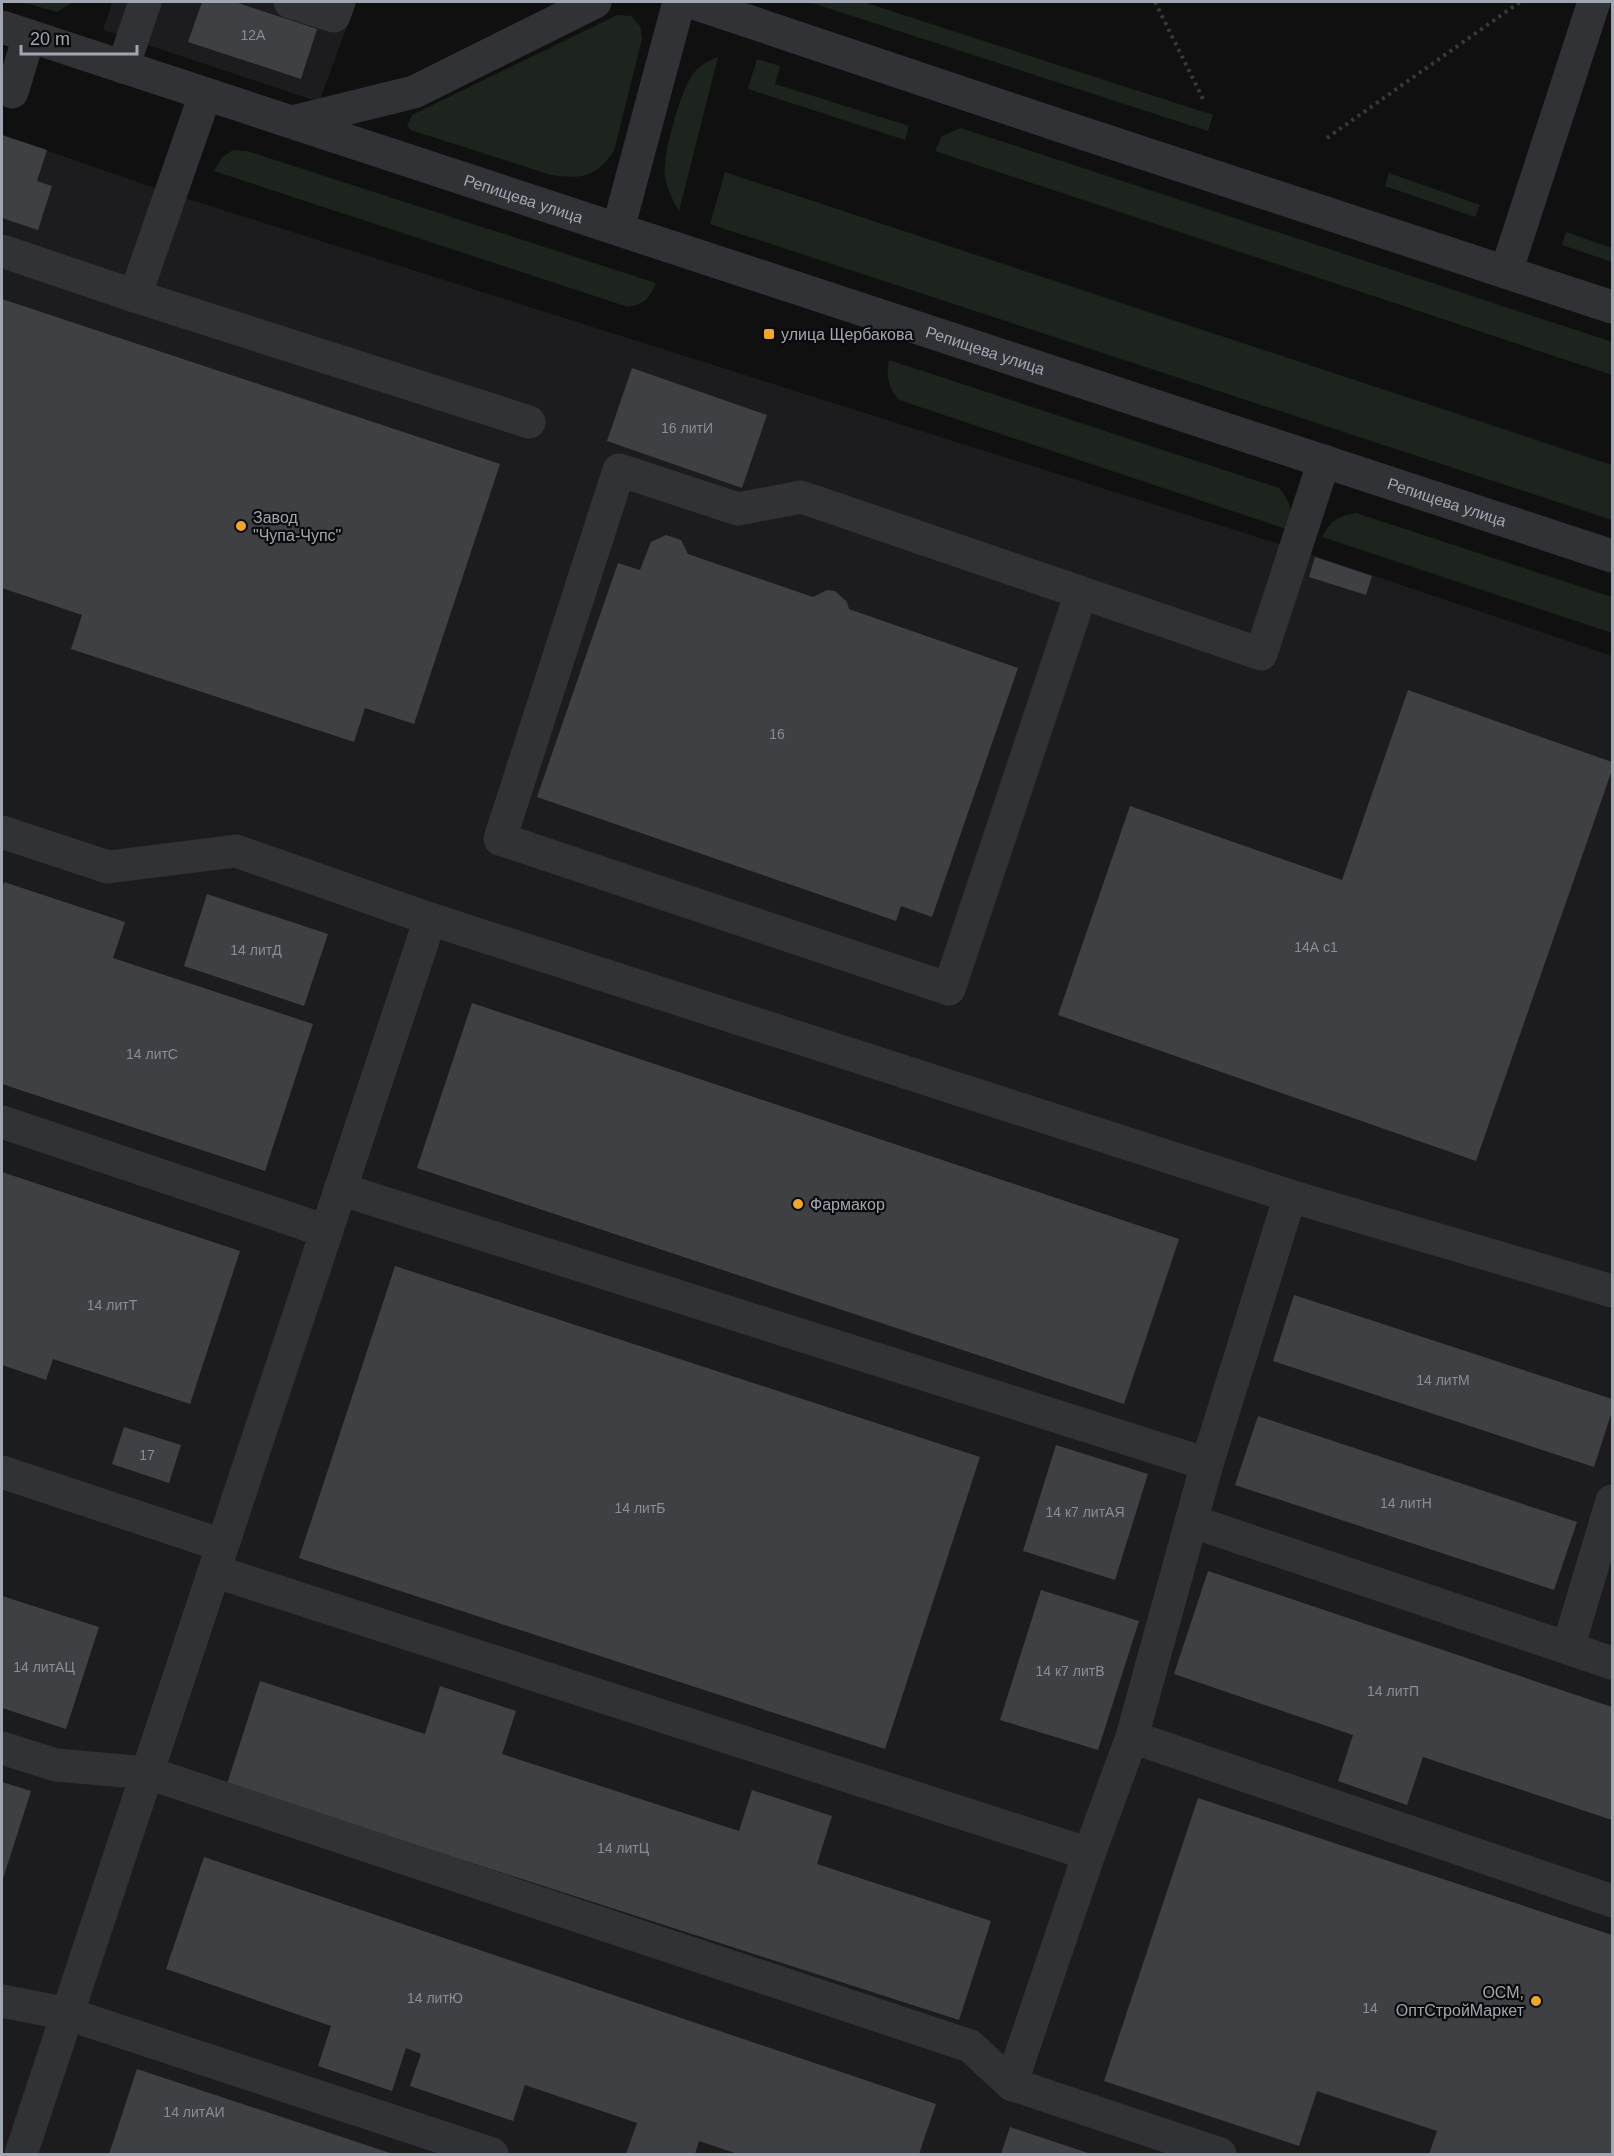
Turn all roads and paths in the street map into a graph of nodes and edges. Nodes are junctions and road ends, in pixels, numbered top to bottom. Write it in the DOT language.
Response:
graph roads {
  1 [pos="145,2"];
  2 [pos="296,2"];
  3 [pos="339,2"];
  4 [pos="595,2"];
  5 [pos="680,2"];
  6 [pos="691,2"];
  7 [pos="1155,2"];
  8 [pos="1520,2"];
  9 [pos="1594,2"];
  10 [pos="15,32"];
  11 [pos="123,67"];
  12 [pos="12,92"];
  13 [pos="205,95"];
  14 [pos="1203,99"];
  15 [pos="291,122"];
  16 [pos="1327,138"];
  17 [pos="618,229"];
  18 [pos="2,251"];
  19 [pos="1506,272"];
  20 [pos="135,296"];
  21 [pos="1612,307"];
  22 [pos="529,422"];
  23 [pos="1324,461"];
  24 [pos="1612,556"];
  25 [pos="1081,593"];
  26 [pos="2,832"];
  27 [pos="430,919"];
  28 [pos="2,1122"];
  29 [pos="340,1189"];
  30 [pos="1290,1196"];
  31 [pos="326,1231"];
  32 [pos="1612,1291"];
  33 [pos="1207,1464"];
  34 [pos="2,1472"];
  35 [pos="1612,1501"];
  36 [pos="1191,1521"];
  37 [pos="218,1558"];
  38 [pos="1568,1648"];
  39 [pos="1612,1663"];
  40 [pos="1132,1737"];
  41 [pos="2,1748"];
  42 [pos="148,1773"];
  43 [pos="1089,1854"];
  44 [pos="1612,1901"];
  45 [pos="2,2001"];
  46 [pos="68,2014"];
  47 [pos="1011,2084"];
  48 [pos="21,2154"];
  49 [pos="492,2154"];
  50 [pos="1220,2154"];
  1 -- 11 [label="street"];
  2 -- 3 [label="street"];
  4 -- 15 [label="street"];
  5 -- 17 [label="street"];
  6 -- 19 [label="street"];
  7 -- 14 [label="path"];
  8 -- 16 [label="path"];
  9 -- 19 [label="street"];
  10 -- 11 [label="street, Репищева улица"];
  10 -- 12 [label="street"];
  11 -- 13 [label="street, Репищева улица"];
  13 -- 15 [label="street, Репищева улица"];
  13 -- 20 [label="street"];
  15 -- 17 [label="street, Репищева улица"];
  17 -- 23 [label="street, Репищева улица"];
  18 -- 20 [label="street"];
  19 -- 21 [label="street"];
  20 -- 22 [label="street"];
  23 -- 24 [label="street, Репищева улица"];
  23 -- 25 [label="street"];
  25 -- 25 [label="street"];
  26 -- 27 [label="street"];
  27 -- 29 [label="street"];
  27 -- 30 [label="street"];
  28 -- 31 [label="street"];
  29 -- 31 [label="street"];
  29 -- 33 [label="street"];
  30 -- 32 [label="street"];
  30 -- 33 [label="street"];
  31 -- 37 [label="street"];
  33 -- 36 [label="street"];
  34 -- 37 [label="street"];
  35 -- 38 [label="street"];
  36 -- 38 [label="street"];
  36 -- 40 [label="street"];
  37 -- 42 [label="street"];
  37 -- 43 [label="street"];
  38 -- 39 [label="street"];
  40 -- 43 [label="street"];
  40 -- 44 [label="street"];
  41 -- 42 [label="street"];
  42 -- 46 [label="street"];
  42 -- 47 [label="street"];
  43 -- 47 [label="street"];
  45 -- 46 [label="street"];
  46 -- 48 [label="street"];
  46 -- 49 [label="street"];
  47 -- 50 [label="street"];
}
